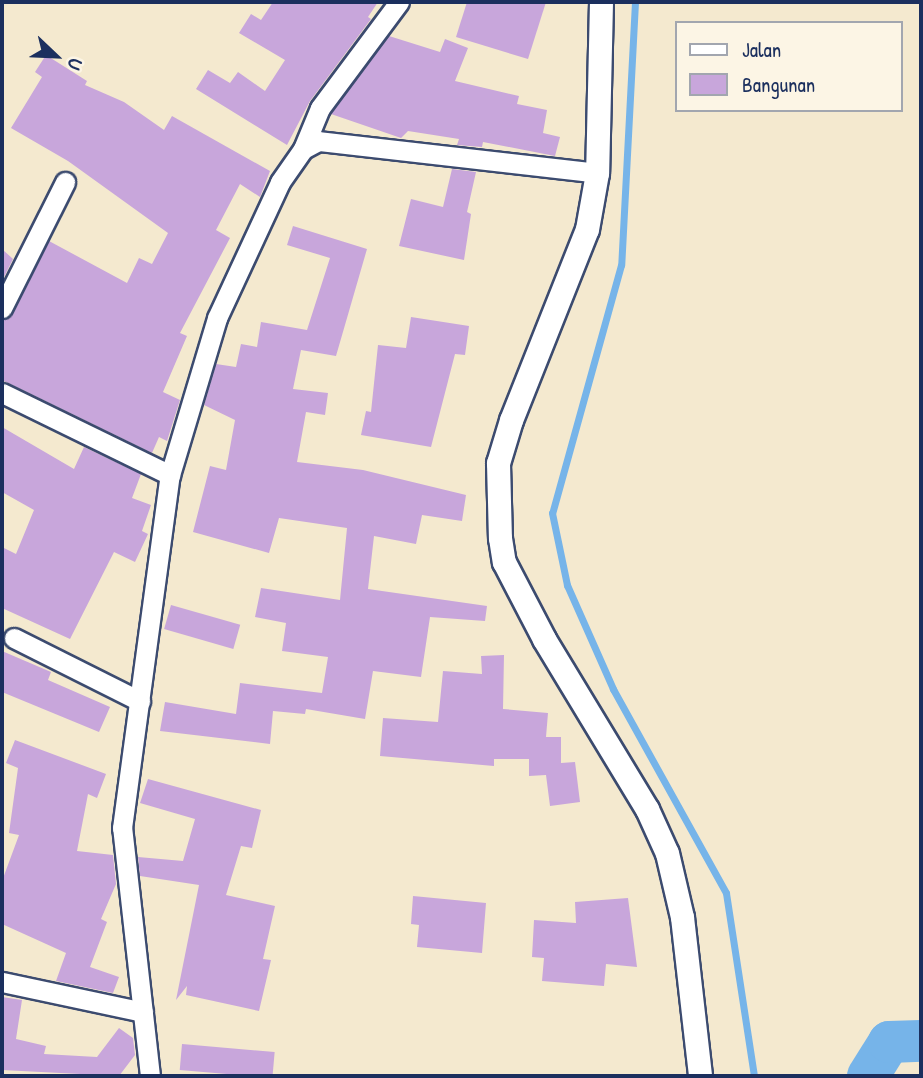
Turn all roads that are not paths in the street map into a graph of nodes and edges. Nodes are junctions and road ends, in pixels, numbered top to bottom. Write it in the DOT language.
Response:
graph roads {
  1 [pos="400,2"];
  2 [pos="601,2"];
  3 [pos="303,149"];
  4 [pos="597,173"];
  5 [pos="65,182"];
  6 [pos="2,308"];
  7 [pos="2,393"];
  8 [pos="170,475"];
  9 [pos="14,638"];
  10 [pos="140,701"];
  11 [pos="2,982"];
  12 [pos="143,1012"];
  13 [pos="150,1076"];
  14 [pos="701,1076"];
  1 -- 3 [label="street"];
  2 -- 4 [label="street"];
  3 -- 4 [label="street"];
  3 -- 8 [label="street"];
  4 -- 14 [label="street"];
  5 -- 6 [label="street"];
  7 -- 8 [label="street"];
  8 -- 10 [label="street"];
  9 -- 10 [label="street"];
  10 -- 12 [label="street"];
  11 -- 12 [label="street"];
  12 -- 13 [label="street"];
}
